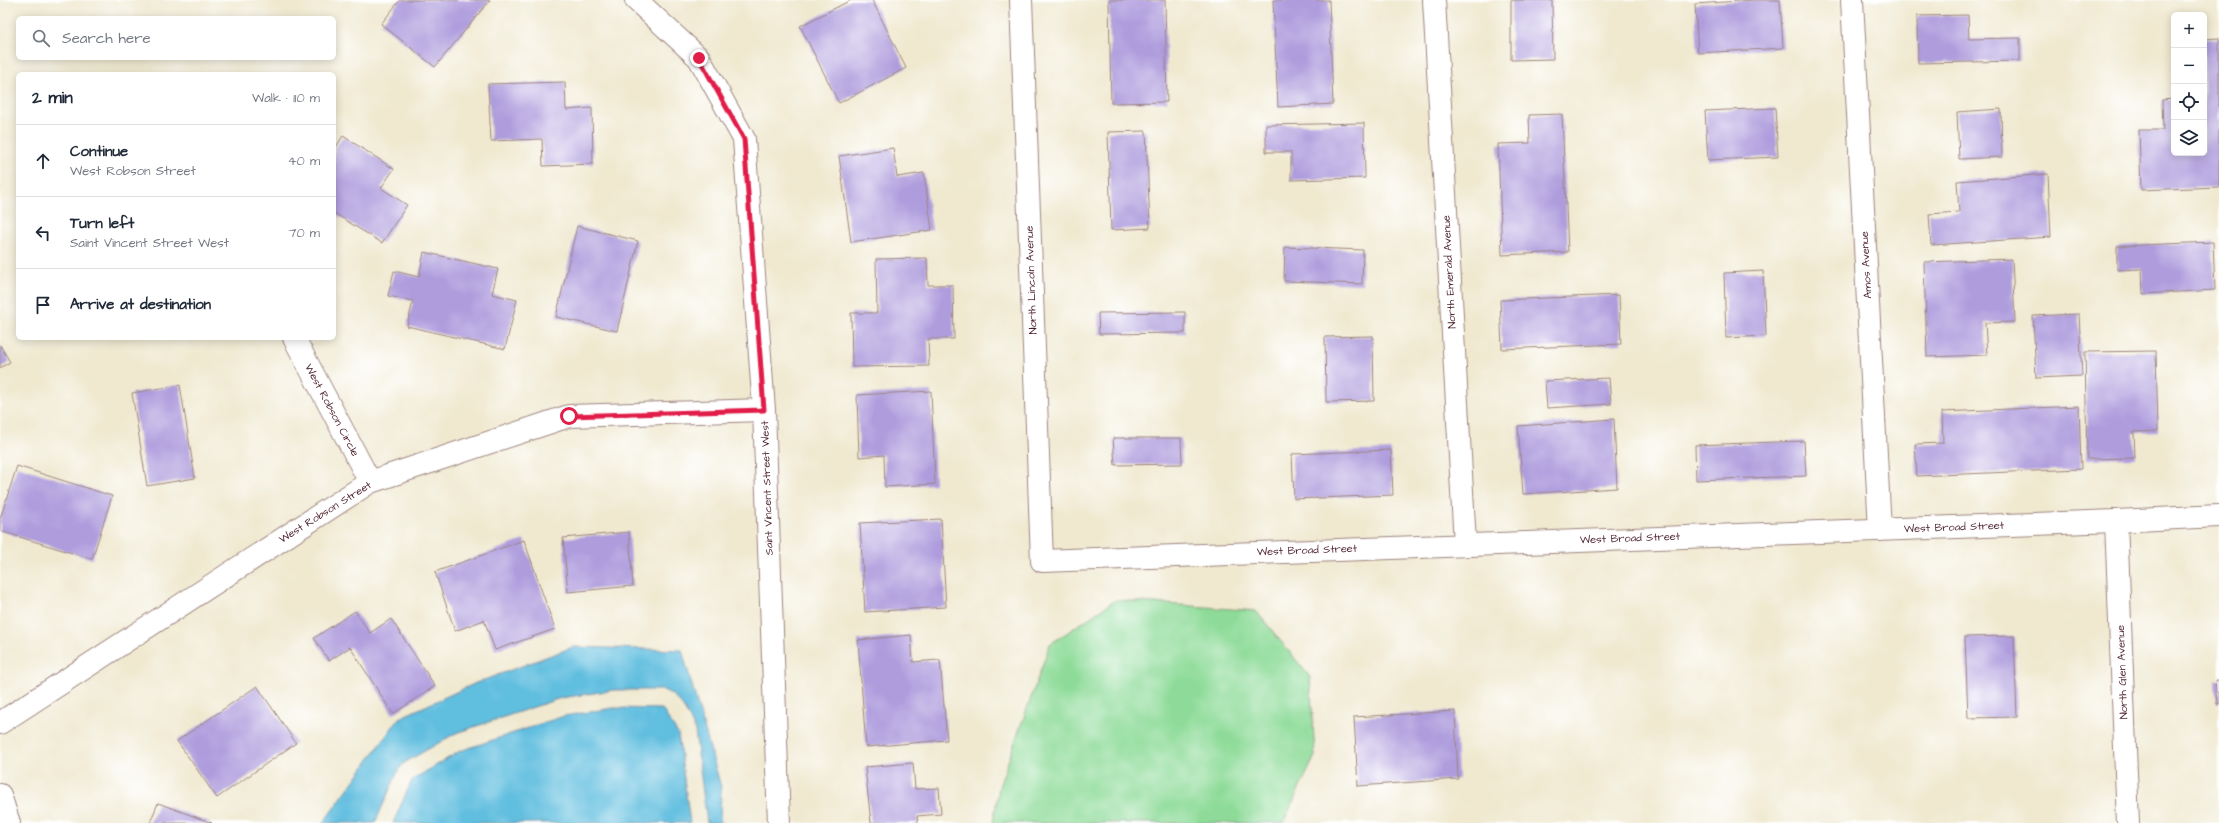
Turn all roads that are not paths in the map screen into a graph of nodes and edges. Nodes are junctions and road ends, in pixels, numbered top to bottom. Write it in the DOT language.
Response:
graph roads {
  1 [pos="636,0"];
  2 [pos="1021,0"];
  3 [pos="1434,0"];
  4 [pos="1852,0"];
  5 [pos="295,340"];
  6 [pos="764,410"];
  7 [pos="370,482"];
  8 [pos="2219,516"];
  9 [pos="2116,522"];
  10 [pos="1880,530"];
  11 [pos="1465,544"];
  12 [pos="1042,561"];
  13 [pos="0,723"];
  14 [pos="0,795"];
  15 [pos="9,823"];
  16 [pos="779,823"];
  17 [pos="2128,823"];
  1 -- 6 [label="street, Saint Vincent Street West"];
  2 -- 12 [label="street, North Lincoln Avenue"];
  3 -- 11 [label="street, North Emerald Avenue"];
  4 -- 10 [label="street, Amos Avenue"];
  5 -- 7 [label="street, West Robson Circle"];
  6 -- 7 [label="street, West Robson Street"];
  6 -- 16 [label="street, Saint Vincent Street West"];
  7 -- 13 [label="street, West Robson Street"];
  8 -- 9 [label="street, West Broad Street"];
  9 -- 10 [label="street, West Broad Street"];
  9 -- 17 [label="street, North Glen Avenue"];
  10 -- 11 [label="street, West Broad Street"];
  11 -- 12 [label="street, West Broad Street"];
  14 -- 15 [label="street"];
}
